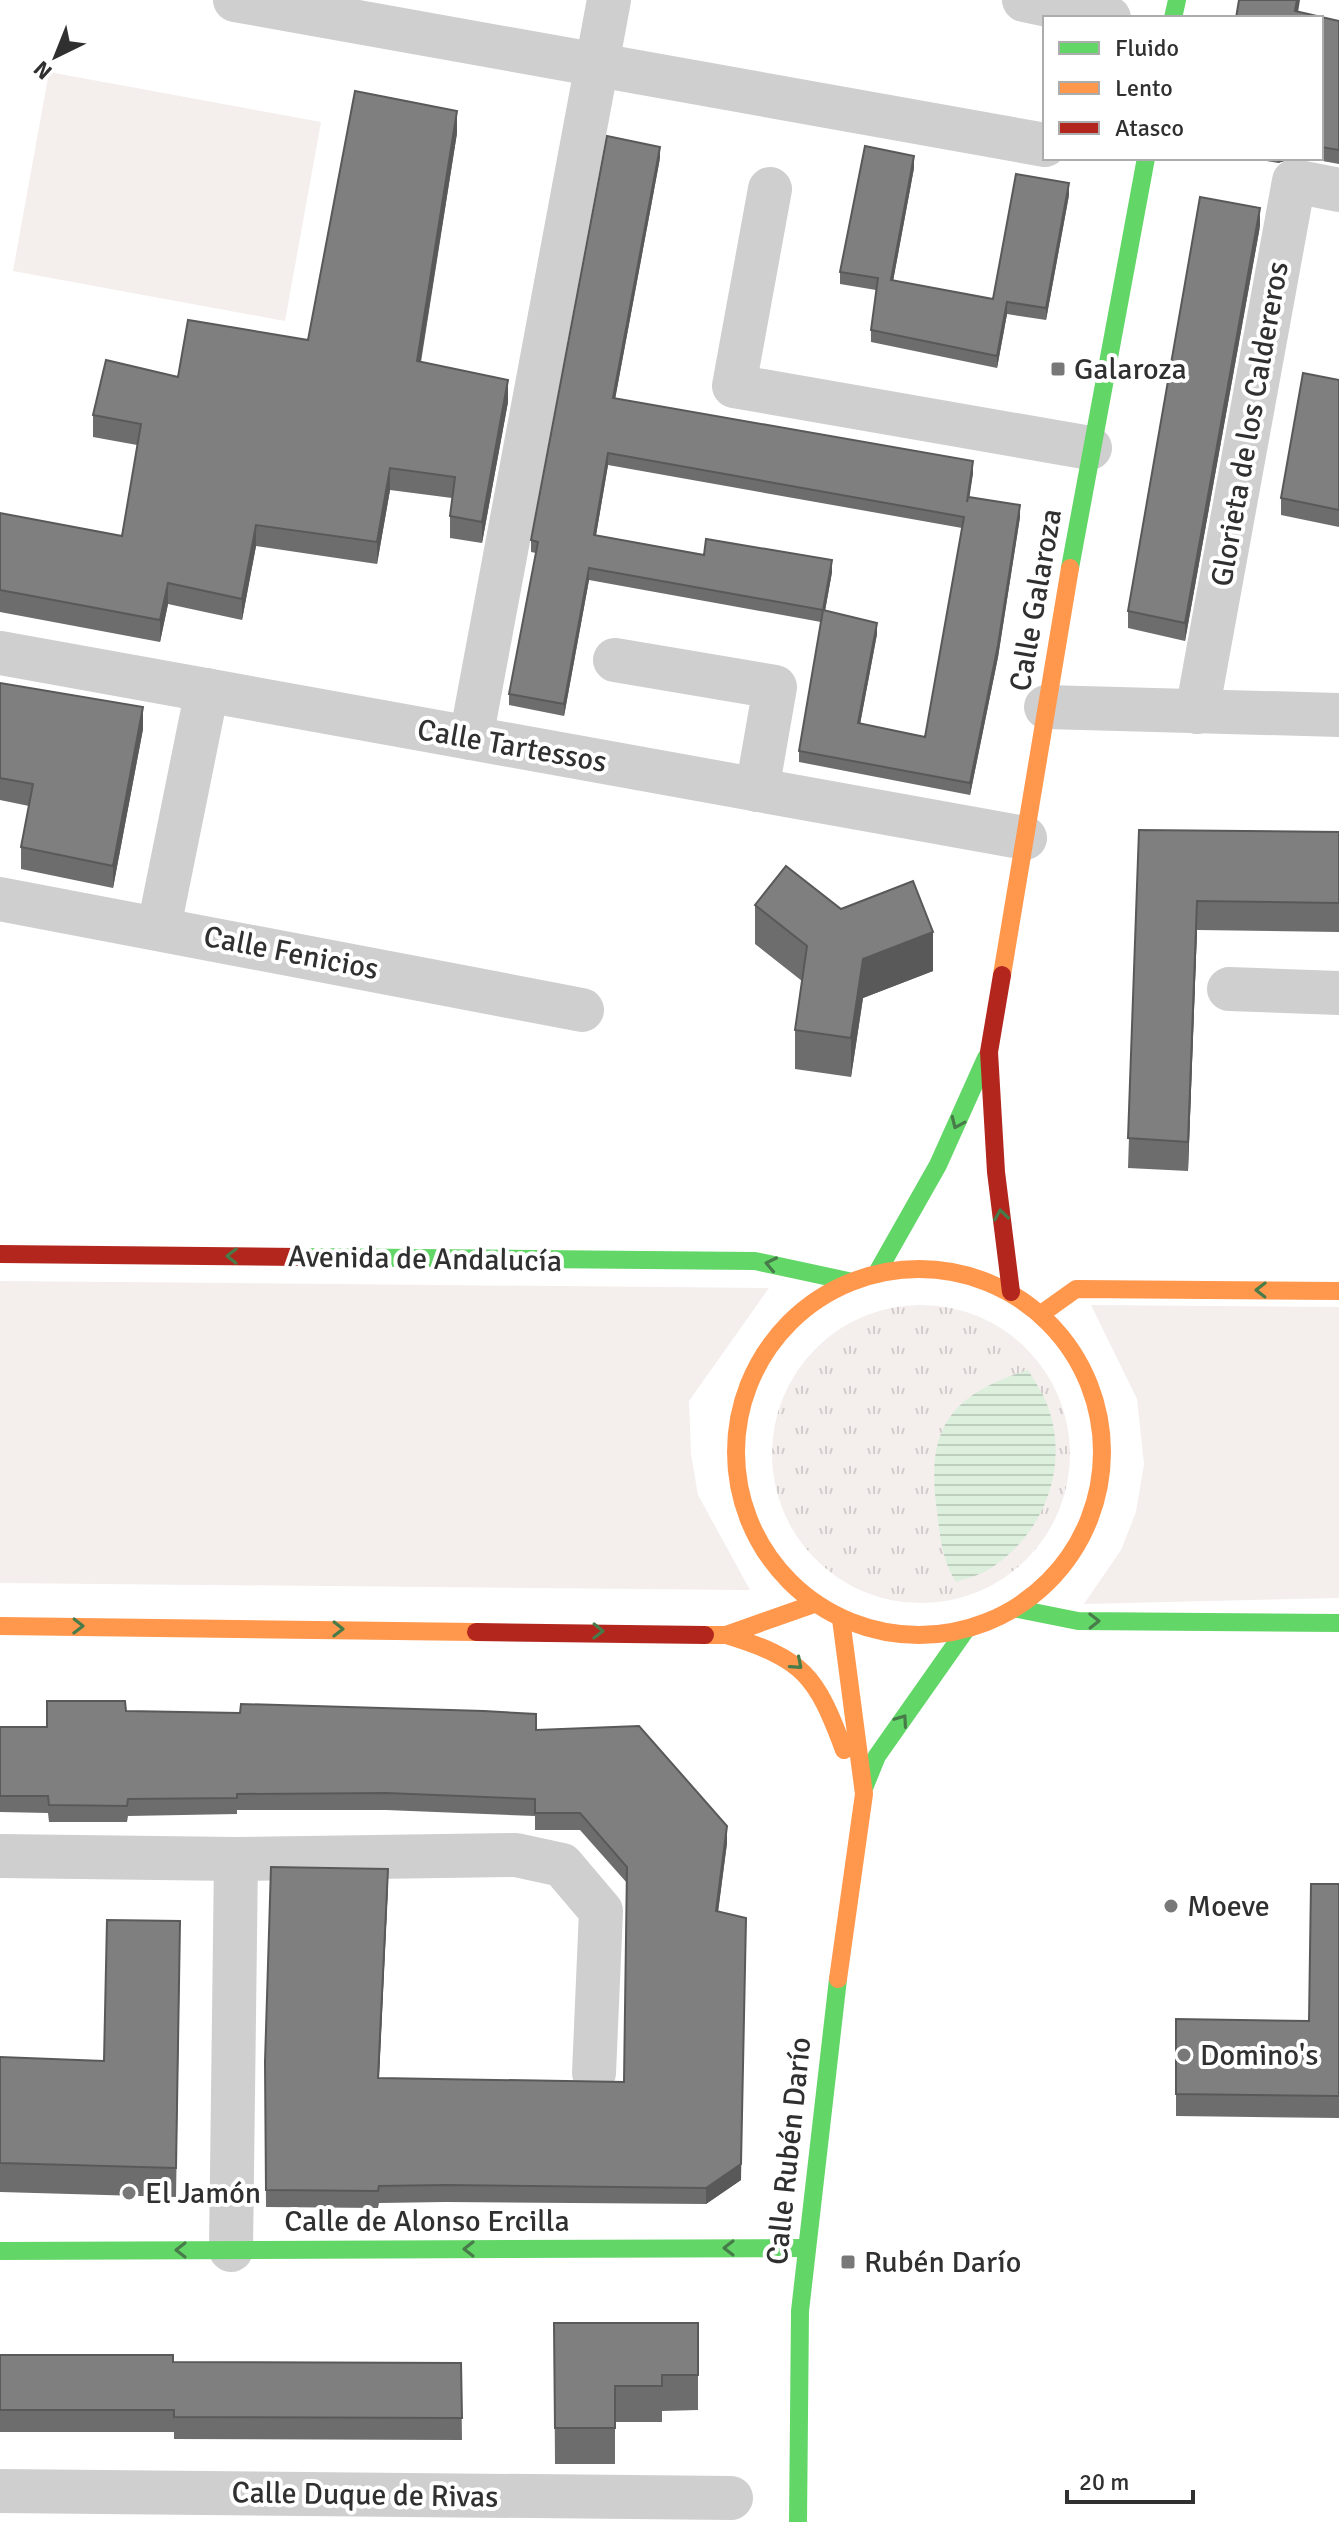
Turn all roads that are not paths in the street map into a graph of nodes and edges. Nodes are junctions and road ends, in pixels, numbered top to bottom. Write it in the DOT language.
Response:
graph roads {
  1 [pos="235,0"];
  2 [pos="609,0"];
  3 [pos="1024,0"];
  4 [pos="1100,16"];
  5 [pos="598,63"];
  6 [pos="1043,145"];
  7 [pos="1146,160"];
  8 [pos="770,189"];
  9 [pos="1339,190"];
  10 [pos="1090,448"];
  11 [pos="0,653"];
  12 [pos="615,660"];
  13 [pos="207,690"];
  14 [pos="1046,707"];
  15 [pos="1197,712"];
  16 [pos="1339,715"];
  17 [pos="471,738"];
  18 [pos="757,790"];
  19 [pos="1025,838"];
  20 [pos="0,899"];
  21 [pos="159,927"];
  22 [pos="1229,989"];
  23 [pos="1339,993"];
  24 [pos="582,1010"];
  25 [pos="989,1052"];
  26 [pos="0,1254"];
  27 [pos="878,1271"];
  28 [pos="848,1281"];
  29 [pos="1339,1291"];
  30 [pos="1011,1292"];
  31 [pos="1041,1314"];
  32 [pos="814,1604"];
  33 [pos="1018,1609"];
  34 [pos="841,1619"];
  35 [pos="1339,1623"];
  36 [pos="965,1631"];
  37 [pos="0,1635"];
  38 [pos="726,1635"];
  39 [pos="864,1788"];
  40 [pos="0,1856"];
  41 [pos="236,1859"];
  42 [pos="594,2073"];
  43 [pos="807,2248"];
  44 [pos="231,2250"];
  45 [pos="0,2251"];
  46 [pos="0,2491"];
  47 [pos="731,2498"];
  48 [pos="798,2522"];
  1 -- 5 [label="street"];
  2 -- 5 [label="street"];
  3 -- 4 [label="street"];
  5 -- 6 [label="street"];
  5 -- 17 [label="street"];
  7 -- 10 [label="street, Calle Galaroza"];
  8 -- 10 [label="street"];
  9 -- 15 [label="street, Glorieta de los Caldereros"];
  10 -- 14 [label="street, Calle Galaroza"];
  11 -- 13 [label="street, Calle Tartessos"];
  12 -- 18 [label="street"];
  13 -- 17 [label="street, Calle Tartessos"];
  13 -- 21 [label="street"];
  14 -- 15 [label="street"];
  14 -- 19 [label="street, Calle Galaroza"];
  15 -- 16 [label="street"];
  17 -- 18 [label="street, Calle Tartessos"];
  18 -- 19 [label="street, Calle Tartessos"];
  19 -- 25 [label="street, Calle Galaroza"];
  20 -- 21 [label="street, Calle Fenicios"];
  21 -- 24 [label="street, Calle Fenicios"];
  22 -- 23 [label="street"];
  25 -- 27 [label="street, Calle Galaroza, one-way"];
  30 -- 25 [label="street, Calle Galaroza, one-way"];
  28 -- 26 [label="street, Avenida de Andalucía, one-way"];
  27 -- 28 [label="street"];
  27 -- 30 [label="street"];
  28 -- 32 [label="street"];
  29 -- 31 [label="street, one-way"];
  30 -- 31 [label="street"];
  31 -- 33 [label="street"];
  32 -- 34 [label="street"];
  32 -- 38 [label="street"];
  33 -- 35 [label="street, one-way"];
  33 -- 36 [label="street"];
  34 -- 36 [label="street"];
  34 -- 39 [label="street, Calle Rubén Darío"];
  39 -- 36 [label="street, Calle Rubén Darío, one-way"];
  37 -- 38 [label="street, one-way"];
  38 -- 39 [label="street, one-way"];
  39 -- 43 [label="street, Calle Rubén Darío"];
  40 -- 41 [label="street"];
  41 -- 42 [label="street"];
  41 -- 44 [label="street"];
  43 -- 44 [label="street, Calle de Alonso Ercilla, one-way"];
  43 -- 48 [label="street, Calle Rubén Darío"];
  44 -- 45 [label="street, Calle de Alonso Ercilla, one-way"];
  46 -- 47 [label="street, Calle Duque de Rivas"];
}
